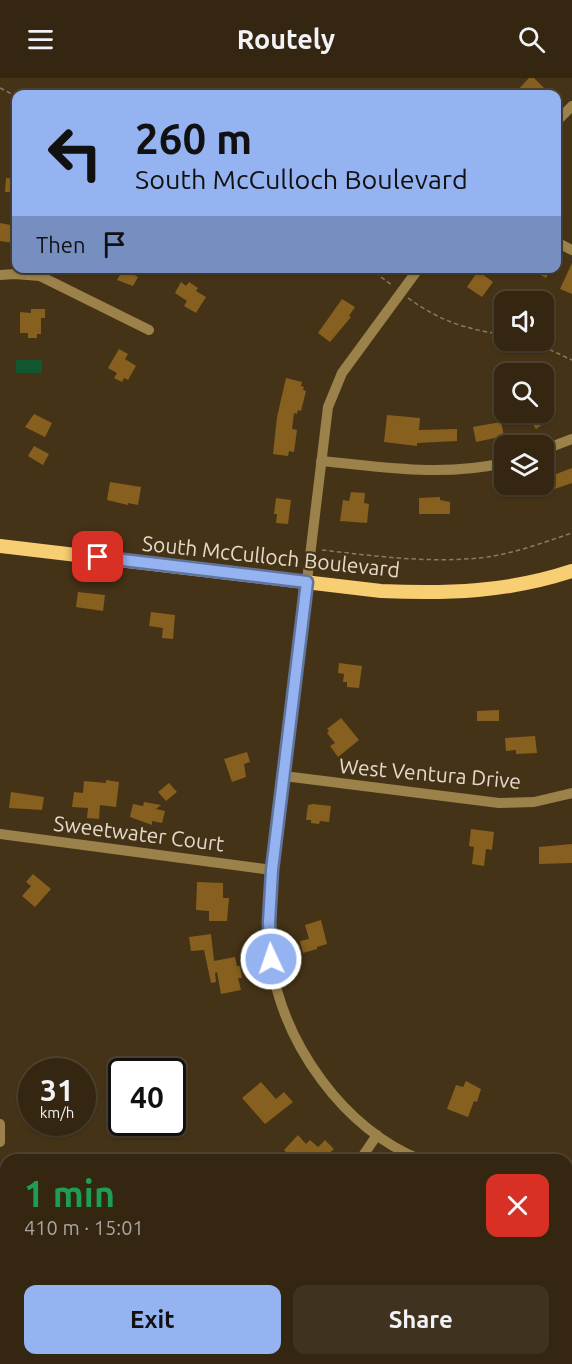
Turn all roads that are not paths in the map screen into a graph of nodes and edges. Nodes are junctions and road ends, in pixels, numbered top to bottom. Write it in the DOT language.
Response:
graph roads {
  1 [pos="572,106"];
  2 [pos="561,118"];
  3 [pos="415,273"];
  4 [pos="0,275"];
  5 [pos="149,330"];
  6 [pos="572,439"];
  7 [pos="554,446"];
  8 [pos="321,461"];
  9 [pos="494,465"];
  10 [pos="0,546"];
  11 [pos="572,571"];
  12 [pos="307,582"];
  13 [pos="284,776"];
  14 [pos="572,793"];
  15 [pos="0,834"];
  16 [pos="272,870"];
  17 [pos="0,1124"];
  18 [pos="377,1135"];
  19 [pos="0,1142"];
  20 [pos="364,1154"];
  21 [pos="410,1154"];
  1 -- 2 [label="street"];
  3 -- 8 [label="street"];
  4 -- 5 [label="street"];
  6 -- 7 [label="street"];
  8 -- 9 [label="street"];
  8 -- 12 [label="street"];
  10 -- 12 [label="main road, South McCulloch Boulevard"];
  11 -- 12 [label="main road, South McCulloch Boulevard"];
  12 -- 13 [label="street"];
  13 -- 14 [label="street, West Ventura Drive"];
  13 -- 16 [label="street"];
  15 -- 16 [label="street, Sweetwater Court"];
  16 -- 18 [label="street"];
  17 -- 19 [label="street"];
  18 -- 20 [label="street"];
  18 -- 21 [label="street"];
}
